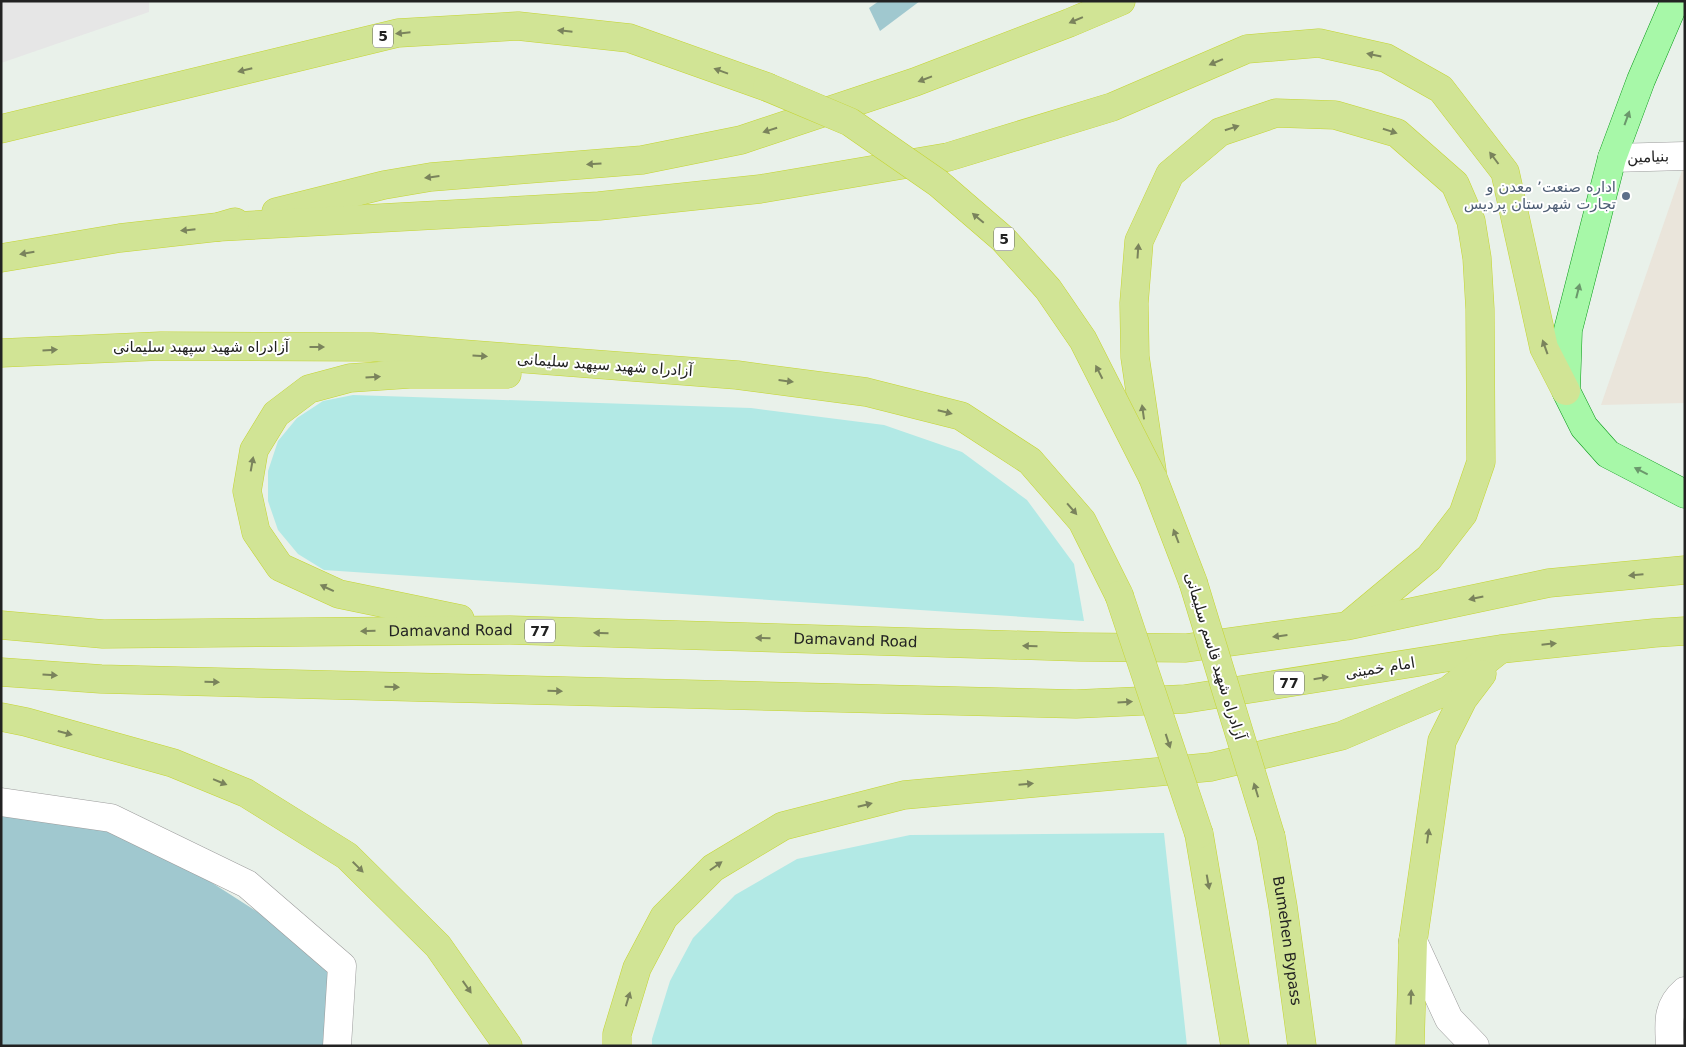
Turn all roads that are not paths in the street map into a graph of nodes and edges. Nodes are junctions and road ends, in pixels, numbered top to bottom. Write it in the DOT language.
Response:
graph roads {
  1 [pos="1121,1"];
  2 [pos="1675,1"];
  3 [pos="1,130"];
  4 [pos="1685,156"];
  5 [pos="1612,158"];
  6 [pos="218,227"];
  7 [pos="1,258"];
  8 [pos="1,353"];
  9 [pos="737,375"];
  10 [pos="1566,391"];
  11 [pos="1152,478"];
  12 [pos="1685,494"];
  13 [pos="1685,570"];
  14 [pos="1,625"];
  15 [pos="1346,626"];
  16 [pos="510,630"];
  17 [pos="1685,631"];
  18 [pos="1501,649"];
  19 [pos="1,672"];
  20 [pos="1,717"];
  21 [pos="1,802"];
  22 [pos="1271,837"];
  23 [pos="1413,941"];
  24 [pos="1685,991"];
  25 [pos="337,1046"];
  26 [pos="508,1046"];
  27 [pos="617,1046"];
  28 [pos="1235,1046"];
  29 [pos="1302,1046"];
  30 [pos="1410,1046"];
  31 [pos="1475,1046"];
  32 [pos="1670,1046"];
  1 -- 6 [label="highway, one-way"];
  5 -- 2 [label="main road, one-way"];
  11 -- 3 [label="highway, 5, one-way, bridge"];
  4 -- 5 [label="street, بنیامین"];
  10 -- 5 [label="main road, one-way"];
  6 -- 7 [label="highway, one-way"];
  10 -- 6 [label="highway, one-way"];
  8 -- 9 [label="highway, آزادراه شهید سپهبد سلیمانی, one-way"];
  16 -- 9 [label="highway, one-way"];
  9 -- 28 [label="highway, آزادراه شهید سپهبد سلیمانی, one-way, bridge"];
  12 -- 10 [label="main road, one-way"];
  11 -- 15 [label="highway, one-way"];
  22 -- 11 [label="highway, آزادراه شهید قاسم سلیمانی / 5, one-way, bridge"];
  13 -- 15 [label="highway, 77, one-way"];
  16 -- 14 [label="highway, Damavand Road / 77, one-way"];
  15 -- 16 [label="highway, Damavand Road / 77, one-way"];
  18 -- 17 [label="highway, امام خمینی / 77, one-way"];
  19 -- 18 [label="highway, امام خمینی / 77, one-way"];
  23 -- 18 [label="highway, one-way"];
  27 -- 18 [label="highway, one-way"];
  20 -- 26 [label="highway, one-way"];
  21 -- 25 [label="street"];
  22 -- 29 [label="highway, Bumehen Bypass"];
  30 -- 23 [label="highway, one-way"];
  23 -- 31 [label="street"];
  24 -- 32 [label="street"];
}
